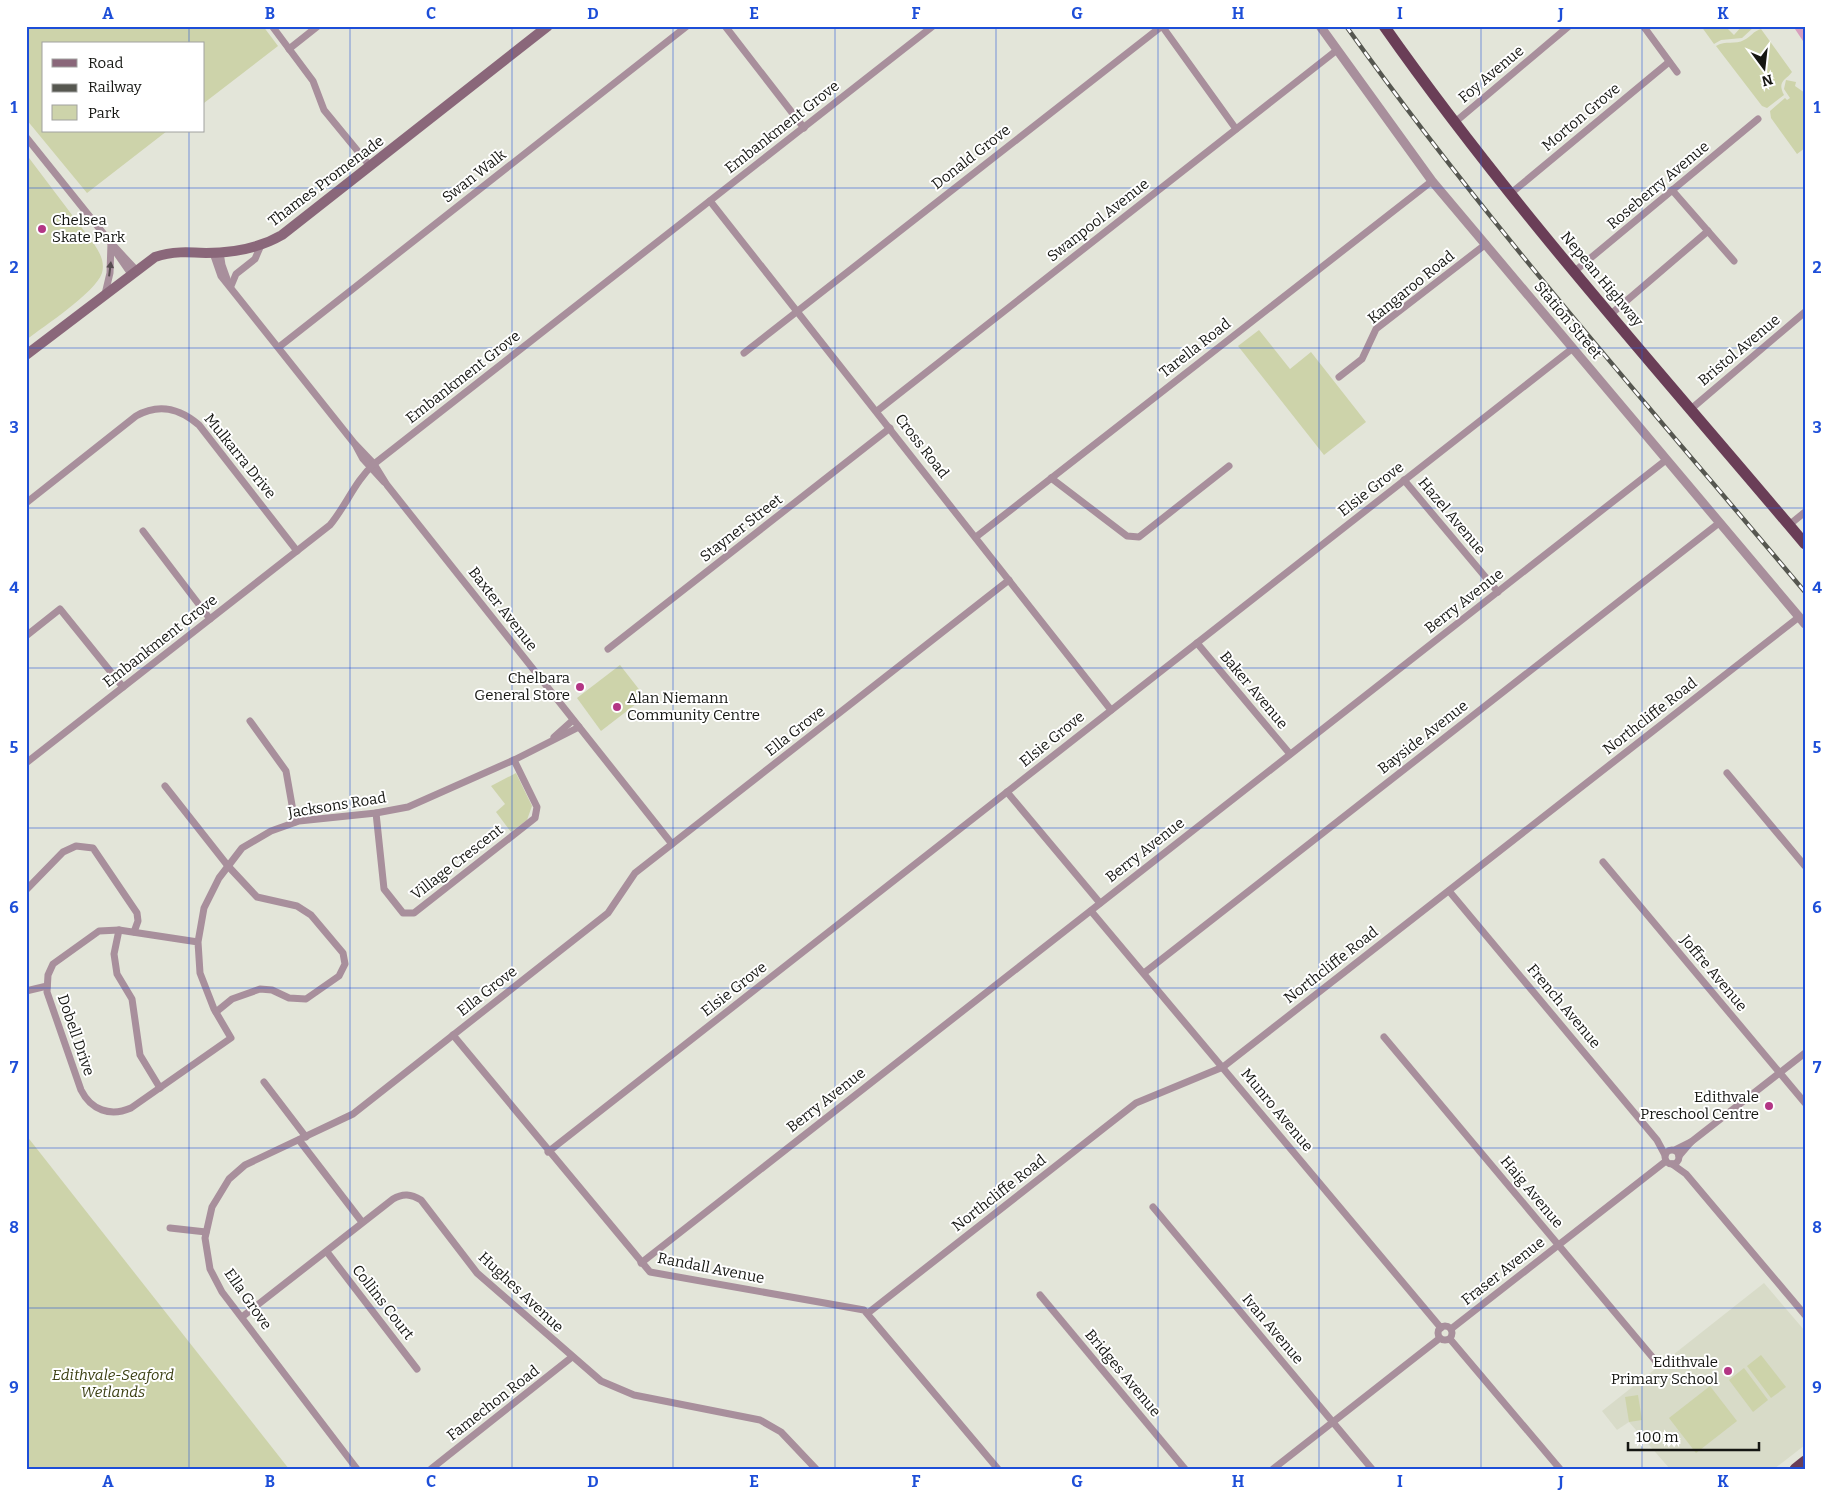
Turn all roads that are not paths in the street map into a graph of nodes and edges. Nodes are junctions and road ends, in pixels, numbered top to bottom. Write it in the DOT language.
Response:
graph roads {
  1 [pos="272,26"];
  2 [pos="318,26"];
  3 [pos="548,26"];
  4 [pos="687,26"];
  5 [pos="725,26"];
  6 [pos="933,26"];
  7 [pos="1162,26"];
  8 [pos="1320,26"];
  9 [pos="1384,26"];
  10 [pos="1569,26"];
  11 [pos="1644,27"];
  12 [pos="289,49"];
  13 [pos="1337,50"];
  14 [pos="1669,62"];
  15 [pos="1677,72"];
  16 [pos="1758,119"];
  17 [pos="1454,123"];
  18 [pos="804,128"];
  19 [pos="1236,129"];
  20 [pos="26,137"];
  21 [pos="370,166"];
  22 [pos="1432,181"];
  23 [pos="1672,190"];
  24 [pos="1510,194"];
  25 [pos="710,201"];
  26 [pos="1708,231"];
  27 [pos="111,244"];
  28 [pos="1486,244"];
  29 [pos="261,245"];
  30 [pos="217,252"];
  31 [pos="1734,261"];
  32 [pos="1576,271"];
  33 [pos="133,272"];
  34 [pos="231,286"];
  35 [pos="105,294"];
  36 [pos="798,311"];
  37 [pos="1805,312"];
  38 [pos="1611,314"];
  39 [pos="279,347"];
  40 [pos="1573,348"];
  41 [pos="744,353"];
  42 [pos="26,355"];
  43 [pos="1339,377"];
  44 [pos="1691,409"];
  45 [pos="877,411"];
  46 [pos="890,428"];
  47 [pos="1666,460"];
  48 [pos="372,466"];
  49 [pos="1229,466"];
  50 [pos="1051,478"];
  51 [pos="1404,480"];
  52 [pos="26,503"];
  53 [pos="1805,512"];
  54 [pos="1719,523"];
  55 [pos="1789,525"];
  56 [pos="142,531"];
  57 [pos="976,537"];
  58 [pos="1805,544"];
  59 [pos="297,551"];
  60 [pos="1009,580"];
  61 [pos="1498,592"];
  62 [pos="210,619"];
  63 [pos="1802,621"];
  64 [pos="26,636"];
  65 [pos="1197,643"];
  66 [pos="608,649"];
  67 [pos="123,687"];
  68 [pos="1111,710"];
  69 [pos="574,720"];
  70 [pos="250,721"];
  71 [pos="579,727"];
  72 [pos="546,744"];
  73 [pos="1290,754"];
  74 [pos="514,760"];
  75 [pos="26,763"];
  76 [pos="1727,773"];
  77 [pos="165,786"];
  78 [pos="1007,792"];
  79 [pos="376,813"];
  80 [pos="295,822"];
  81 [pos="672,844"];
  82 [pos="1603,862"];
  83 [pos="228,866"];
  84 [pos="1805,866"];
  85 [pos="26,890"];
  86 [pos="1449,891"];
  87 [pos="1100,903"];
  88 [pos="1091,911"];
  89 [pos="119,930"];
  90 [pos="134,932"];
  91 [pos="198,942"];
  92 [pos="1144,973"];
  93 [pos="47,986"];
  94 [pos="26,991"];
  95 [pos="216,1012"];
  96 [pos="453,1035"];
  97 [pos="1384,1037"];
  98 [pos="231,1038"];
  99 [pos="1805,1053"];
  100 [pos="1223,1067"];
  101 [pos="1780,1072"];
  102 [pos="264,1082"];
  103 [pos="160,1088"];
  104 [pos="1805,1103"];
  105 [pos="302,1138"];
  106 [pos="1657,1140"];
  107 [pos="548,1152"];
  108 [pos="1676,1154"];
  109 [pos="1667,1160"];
  110 [pos="1686,1174"];
  111 [pos="1153,1207"];
  112 [pos="362,1222"];
  113 [pos="170,1228"];
  114 [pos="206,1232"];
  115 [pos="1559,1245"];
  116 [pos="326,1252"];
  117 [pos="641,1263"];
  118 [pos="1040,1295"];
  119 [pos="868,1313"];
  120 [pos="1805,1315"];
  121 [pos="242,1317"];
  122 [pos="1441,1328"];
  123 [pos="1451,1329"];
  124 [pos="1440,1338"];
  125 [pos="1450,1339"];
  126 [pos="572,1357"];
  127 [pos="1659,1365"];
  128 [pos="417,1370"];
  129 [pos="1332,1421"];
  130 [pos="1805,1461"];
  131 [pos="357,1469"];
  132 [pos="431,1469"];
  133 [pos="816,1469"];
  134 [pos="998,1469"];
  135 [pos="1185,1469"];
  136 [pos="1272,1469"];
  137 [pos="1372,1469"];
  138 [pos="1560,1469"];
  139 [pos="1795,1469"];
  1 -- 12 [label="street"];
  2 -- 12 [label="street"];
  3 -- 21 [label="main road, Thames Promenade"];
  4 -- 39 [label="street, Swan Walk"];
  5 -- 18 [label="street"];
  6 -- 18 [label="street, Embankment Grove"];
  7 -- 19 [label="street"];
  7 -- 36 [label="street, Donald Grove"];
  8 -- 13 [label="street, Station Street"];
  9 -- 17 [label="highway, Nepean Highway"];
  10 -- 17 [label="street, Foy Avenue"];
  11 -- 14 [label="street"];
  12 -- 21 [label="street"];
  13 -- 19 [label="street, Swanpool Avenue"];
  13 -- 22 [label="street, Station Street"];
  14 -- 15 [label="street"];
  14 -- 24 [label="street, Morton Grove"];
  16 -- 23 [label="street, Roseberry Avenue"];
  17 -- 24 [label="highway, Nepean Highway"];
  18 -- 25 [label="street, Embankment Grove"];
  19 -- 45 [label="street, Swanpool Avenue"];
  20 -- 27 [label="street"];
  21 -- 29 [label="main road, Thames Promenade"];
  22 -- 28 [label="street, Station Street"];
  22 -- 50 [label="street, Tarella Road"];
  23 -- 26 [label="street"];
  23 -- 32 [label="street, Roseberry Avenue"];
  24 -- 32 [label="highway, Nepean Highway"];
  25 -- 36 [label="street, Cross Road"];
  25 -- 48 [label="street, Embankment Grove"];
  26 -- 31 [label="street"];
  26 -- 38 [label="street"];
  27 -- 33 [label="street"];
  35 -- 27 [label="street, one-way"];
  28 -- 40 [label="street, Station Street"];
  28 -- 43 [label="street, Kangaroo Road"];
  29 -- 30 [label="main road, Thames Promenade"];
  29 -- 34 [label="street"];
  30 -- 33 [label="main road, Thames Promenade"];
  30 -- 34 [label="street, Baxter Avenue"];
  32 -- 38 [label="highway, Nepean Highway"];
  33 -- 35 [label="main road, Thames Promenade"];
  34 -- 39 [label="street, Baxter Avenue"];
  35 -- 42 [label="main road, Thames Promenade"];
  36 -- 41 [label="street, Donald Grove"];
  36 -- 45 [label="street, Cross Road"];
  37 -- 44 [label="street, Bristol Avenue"];
  38 -- 44 [label="highway, Nepean Highway"];
  39 -- 48 [label="street, Baxter Avenue"];
  40 -- 47 [label="street, Station Street"];
  40 -- 51 [label="street, Elsie Grove"];
  44 -- 55 [label="highway, Nepean Highway"];
  45 -- 46 [label="street, Cross Road"];
  46 -- 57 [label="street, Cross Road"];
  46 -- 66 [label="street, Stayner Street"];
  47 -- 54 [label="street, Station Street"];
  47 -- 61 [label="street, Berry Avenue"];
  48 -- 59 [label="street, Embankment Grove"];
  48 -- 69 [label="street, Baxter Avenue"];
  49 -- 50 [label="street"];
  50 -- 57 [label="street, Tarella Road"];
  51 -- 61 [label="street, Hazel Avenue"];
  51 -- 65 [label="street, Elsie Grove"];
  52 -- 59 [label="street, Mulkarra Drive"];
  53 -- 55 [label="street"];
  54 -- 63 [label="street, Station Street"];
  54 -- 92 [label="street, Bayside Avenue"];
  55 -- 58 [label="highway, Nepean Highway"];
  56 -- 62 [label="street"];
  57 -- 60 [label="street, Cross Road"];
  59 -- 62 [label="street, Embankment Grove"];
  60 -- 68 [label="street, Cross Road"];
  60 -- 81 [label="street, Ella Grove"];
  61 -- 73 [label="street, Berry Avenue"];
  62 -- 67 [label="street, Embankment Grove"];
  63 -- 86 [label="street, Northcliffe Road"];
  64 -- 67 [label="street"];
  65 -- 68 [label="street, Elsie Grove"];
  65 -- 73 [label="street, Baker Avenue"];
  67 -- 75 [label="street, Embankment Grove"];
  68 -- 78 [label="street, Elsie Grove"];
  69 -- 71 [label="street, Baxter Avenue"];
  69 -- 72 [label="street, Jacksons Road"];
  70 -- 80 [label="street"];
  71 -- 72 [label="street, Jacksons Road"];
  71 -- 81 [label="street, Baxter Avenue"];
  72 -- 74 [label="street, Jacksons Road"];
  73 -- 87 [label="street, Berry Avenue"];
  74 -- 79 [label="street, Jacksons Road"];
  74 -- 79 [label="street, Village Crescent"];
  76 -- 84 [label="street"];
  77 -- 83 [label="street"];
  78 -- 87 [label="street"];
  78 -- 107 [label="street, Elsie Grove"];
  79 -- 80 [label="street, Jacksons Road"];
  80 -- 83 [label="street, Jacksons Road"];
  81 -- 96 [label="street, Ella Grove"];
  82 -- 101 [label="street, Joffre Avenue"];
  83 -- 91 [label="street, Jacksons Road"];
  83 -- 95 [label="street"];
  85 -- 90 [label="street"];
  86 -- 100 [label="street, Northcliffe Road"];
  86 -- 106 [label="street, French Avenue"];
  87 -- 88 [label="street, Berry Avenue"];
  88 -- 92 [label="street, Munro Avenue"];
  88 -- 117 [label="street, Berry Avenue"];
  89 -- 90 [label="street, Dobell Drive"];
  89 -- 93 [label="street, Dobell Drive"];
  89 -- 103 [label="street"];
  90 -- 91 [label="street, Dobell Drive"];
  91 -- 95 [label="street, Jacksons Road"];
  92 -- 100 [label="street, Munro Avenue"];
  93 -- 94 [label="street"];
  93 -- 103 [label="street, Dobell Drive"];
  95 -- 98 [label="street, Jacksons Road"];
  96 -- 105 [label="street, Ella Grove"];
  96 -- 107 [label="street, Randall Avenue"];
  97 -- 115 [label="street, Haig Avenue"];
  98 -- 103 [label="street, Dobell Drive"];
  99 -- 101 [label="street"];
  100 -- 119 [label="street, Northcliffe Road"];
  100 -- 122 [label="street, Munro Avenue"];
  101 -- 104 [label="street, Joffre Avenue"];
  101 -- 108 [label="street"];
  102 -- 105 [label="street"];
  105 -- 112 [label="street"];
  105 -- 114 [label="street, Ella Grove"];
  106 -- 108 [label="street, French Avenue"];
  106 -- 109 [label="street, French Avenue"];
  107 -- 117 [label="street, Randall Avenue"];
  108 -- 109 [label="street"];
  108 -- 109 [label="street"];
  108 -- 110 [label="street, French Avenue"];
  109 -- 110 [label="street, French Avenue"];
  109 -- 115 [label="street, Fraser Avenue"];
  110 -- 120 [label="street, French Avenue"];
  111 -- 129 [label="street, Ivan Avenue"];
  112 -- 116 [label="street, Hughes Avenue"];
  112 -- 126 [label="street, Hughes Avenue"];
  113 -- 114 [label="street"];
  114 -- 121 [label="street, Ella Grove"];
  115 -- 123 [label="street, Fraser Avenue"];
  115 -- 127 [label="street, Haig Avenue"];
  116 -- 121 [label="street, Hughes Avenue"];
  116 -- 128 [label="street, Collins Court"];
  117 -- 119 [label="street, Randall Avenue"];
  118 -- 135 [label="street, Bridges Avenue"];
  119 -- 134 [label="street"];
  121 -- 131 [label="street, Ella Grove"];
  122 -- 123 [label="street"];
  122 -- 124 [label="street"];
  123 -- 125 [label="street"];
  124 -- 125 [label="street"];
  124 -- 129 [label="street"];
  125 -- 138 [label="street"];
  126 -- 132 [label="street, Famechon Road"];
  126 -- 133 [label="street, Hughes Avenue"];
  129 -- 136 [label="street"];
  129 -- 137 [label="street, Ivan Avenue"];
  130 -- 139 [label="highway"];
}
